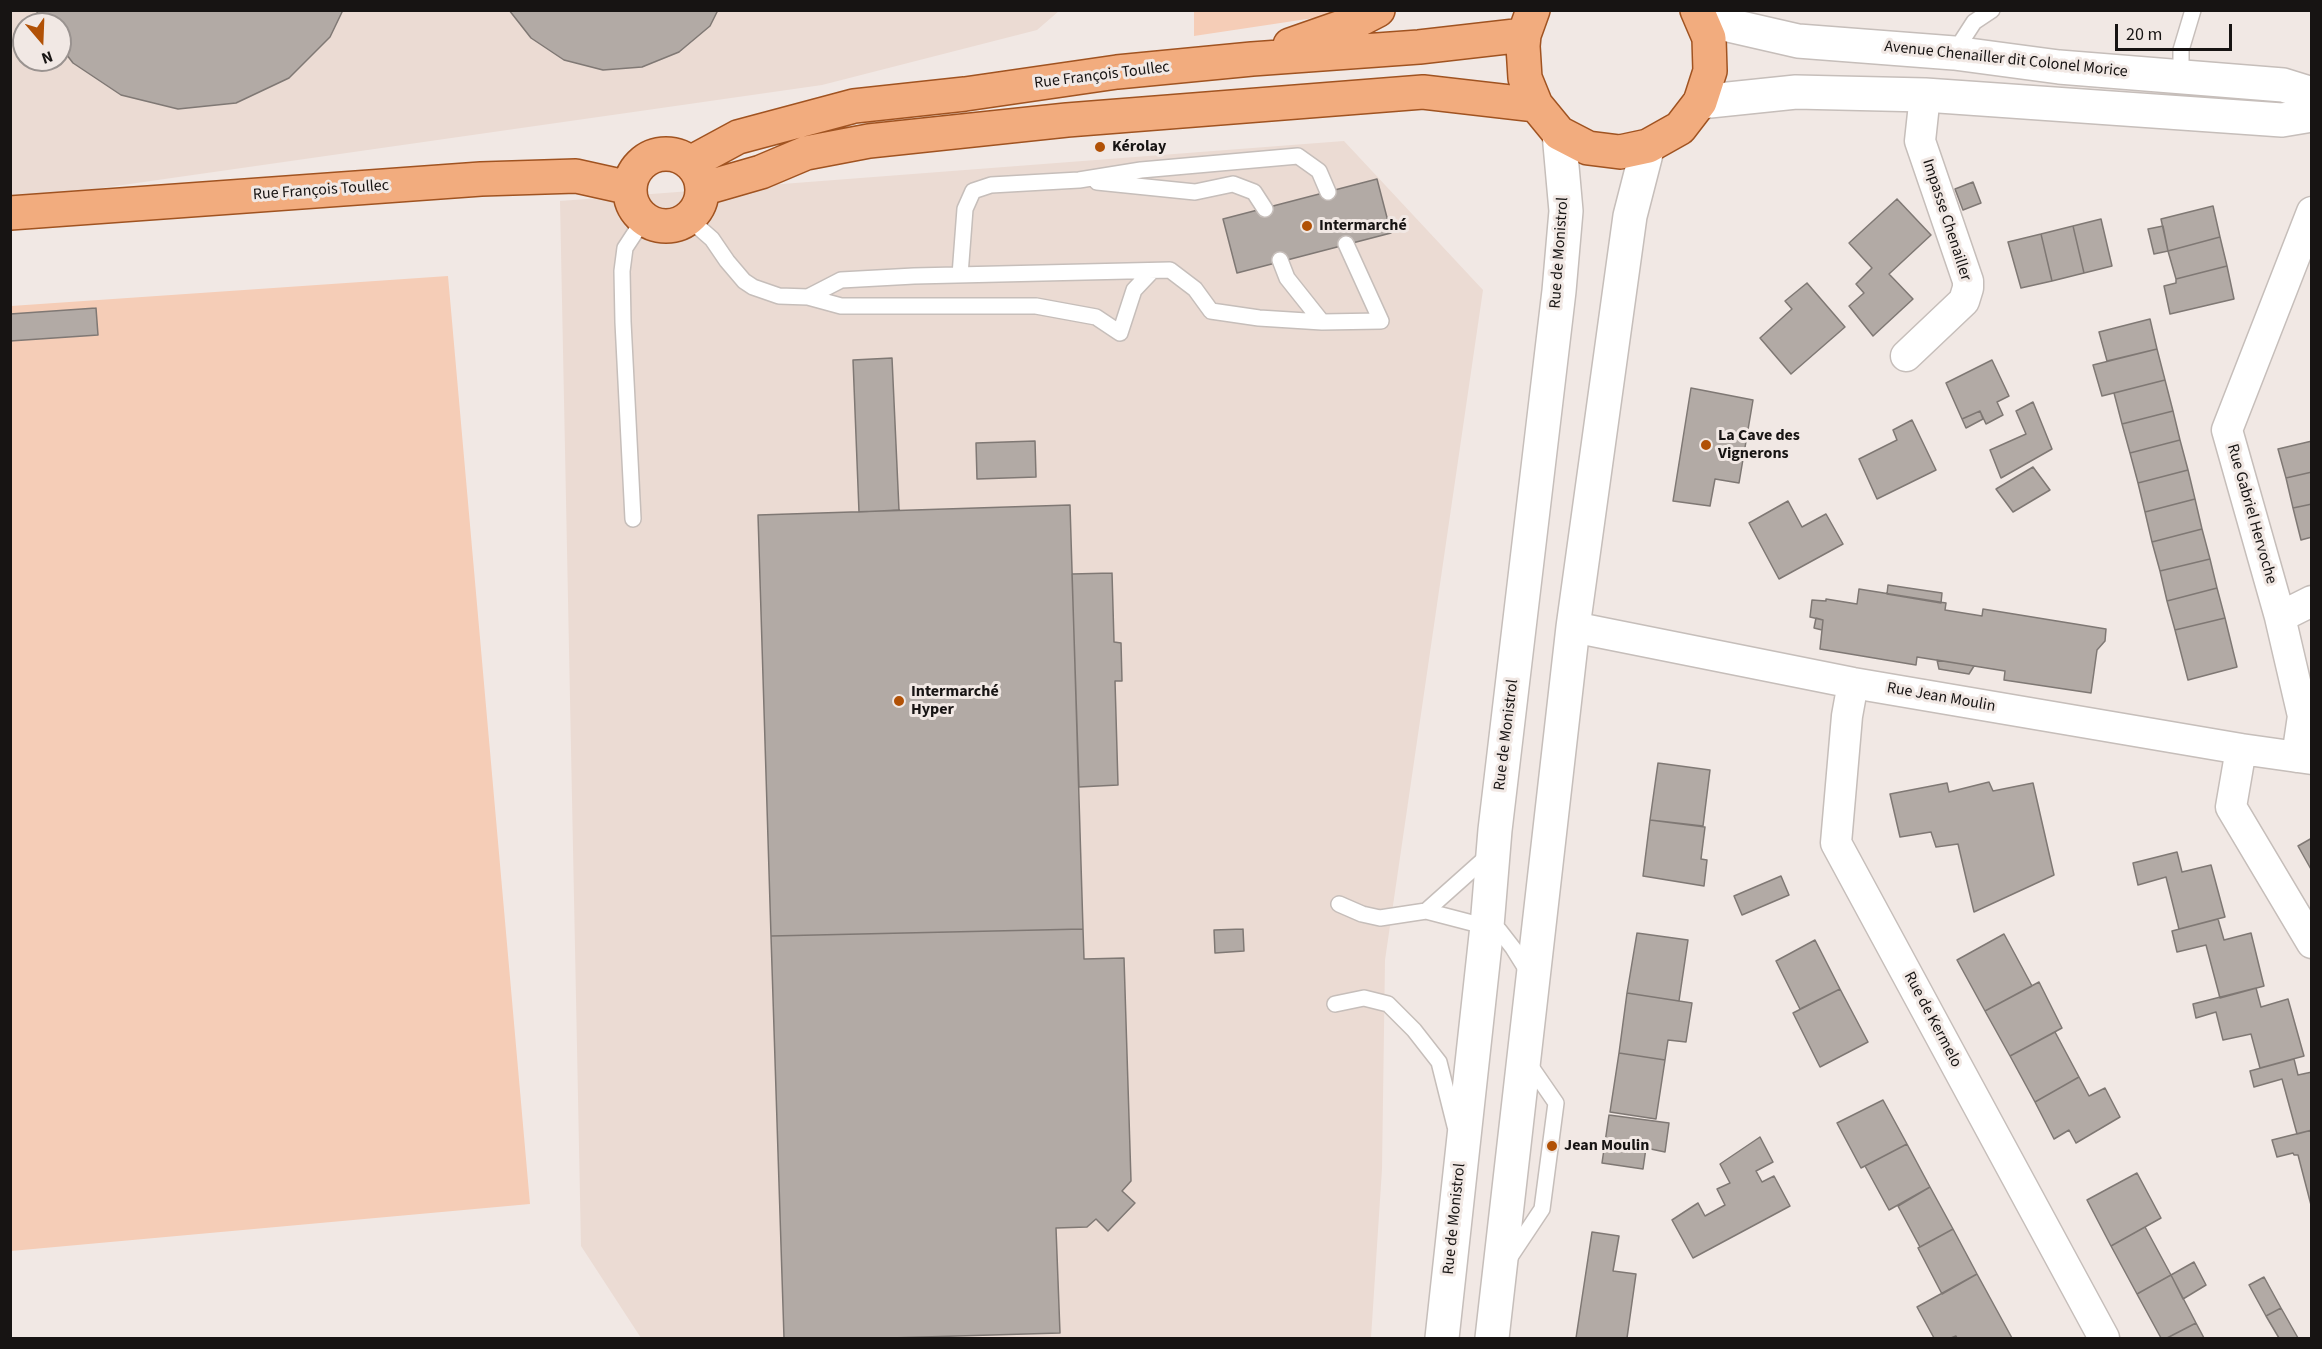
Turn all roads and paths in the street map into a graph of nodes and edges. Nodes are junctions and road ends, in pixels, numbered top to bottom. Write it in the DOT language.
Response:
graph roads {
  1 [pos="1378,10"];
  2 [pos="1992,10"];
  3 [pos="2182,10"];
  4 [pos="2193,10"];
  5 [pos="1699,15"];
  6 [pos="1529,23"];
  7 [pos="1954,53"];
  8 [pos="1252,59"];
  9 [pos="2181,63"];
  10 [pos="2312,94"];
  11 [pos="1925,95"];
  12 [pos="1700,102"];
  13 [pos="1536,105"];
  14 [pos="2312,115"];
  15 [pos="1559,133"];
  16 [pos="1648,146"];
  17 [pos="696,176"];
  18 [pos="1080,180"];
  19 [pos="630,188"];
  20 [pos="1328,192"];
  21 [pos="1265,209"];
  22 [pos="10,213"];
  23 [pos="2312,213"];
  24 [pos="688,218"];
  25 [pos="644,219"];
  26 [pos="1346,244"];
  27 [pos="1280,260"];
  28 [pos="1152,271"];
  29 [pos="960,275"];
  30 [pos="808,297"];
  31 [pos="1322,322"];
  32 [pos="1906,356"];
  33 [pos="633,519"];
  34 [pos="2312,601"];
  35 [pos="2280,617"];
  36 [pos="1573,627"];
  37 [pos="1853,683"];
  38 [pos="2241,749"];
  39 [pos="2304,758"];
  40 [pos="1493,851"];
  41 [pos="1339,904"];
  42 [pos="1426,911"];
  43 [pos="1487,926"];
  44 [pos="2312,943"];
  45 [pos="1533,986"];
  46 [pos="1335,1004"];
  47 [pos="1462,1155"];
  48 [pos="1442,1338"];
  49 [pos="1492,1338"];
  50 [pos="2104,1338"];
  1 -- 8 [label="main road"];
  2 -- 7 [label="lane"];
  3 -- 9 [label="lane"];
  4 -- 9 [label="lane"];
  5 -- 7 [label="main road, Avenue Chenailler dit Colonel Morice"];
  5 -- 12 [label="main road"];
  6 -- 8 [label="main road, Rue François Toullec"];
  6 -- 13 [label="main road"];
  7 -- 9 [label="main road, Avenue Chenailler dit Colonel Morice"];
  8 -- 17 [label="main road, Rue François Toullec"];
  9 -- 10 [label="main road, Avenue Chenailler dit Colonel Morice"];
  11 -- 12 [label="main road"];
  11 -- 14 [label="main road"];
  11 -- 32 [label="street, Impasse Chenailler"];
  12 -- 16 [label="main road"];
  13 -- 15 [label="main road"];
  13 -- 17 [label="main road"];
  15 -- 16 [label="main road"];
  15 -- 40 [label="main road, Rue de Monistrol"];
  16 -- 36 [label="main road"];
  17 -- 19 [label="main road"];
  17 -- 24 [label="main road"];
  18 -- 20 [label="lane"];
  18 -- 21 [label="lane"];
  18 -- 29 [label="lane"];
  19 -- 22 [label="main road, Rue François Toullec"];
  19 -- 25 [label="main road"];
  23 -- 35 [label="street, Rue Gabriel Hervoche"];
  24 -- 25 [label="main road"];
  24 -- 30 [label="lane"];
  25 -- 33 [label="lane"];
  26 -- 31 [label="lane"];
  27 -- 31 [label="lane"];
  28 -- 29 [label="lane"];
  28 -- 30 [label="lane"];
  28 -- 31 [label="lane"];
  29 -- 30 [label="lane"];
  34 -- 35 [label="street"];
  35 -- 39 [label="street, Rue Gabriel Hervoche"];
  36 -- 37 [label="street, Rue Jean Moulin"];
  36 -- 45 [label="main road"];
  37 -- 38 [label="street, Rue Jean Moulin"];
  37 -- 50 [label="street, Rue de Kermelo"];
  38 -- 39 [label="street, Rue Jean Moulin"];
  38 -- 44 [label="street"];
  40 -- 42 [label="lane"];
  40 -- 43 [label="main road, Rue de Monistrol"];
  41 -- 42 [label="lane"];
  42 -- 43 [label="lane"];
  43 -- 45 [label="lane"];
  43 -- 47 [label="main road, Rue de Monistrol"];
  45 -- 49 [label="main road"];
  46 -- 47 [label="lane"];
  47 -- 48 [label="main road, Rue de Monistrol"];
}
